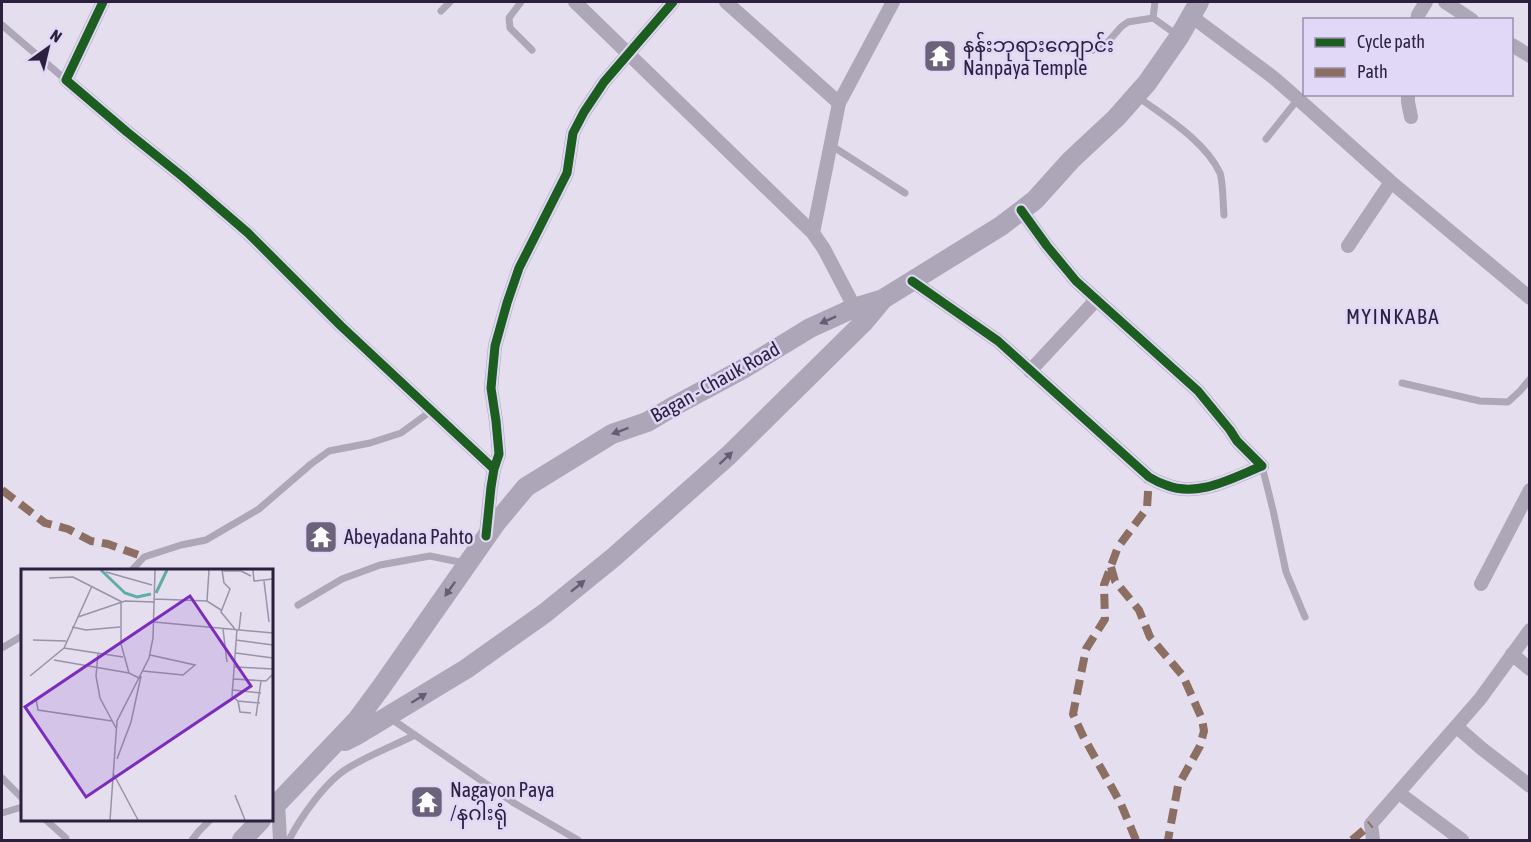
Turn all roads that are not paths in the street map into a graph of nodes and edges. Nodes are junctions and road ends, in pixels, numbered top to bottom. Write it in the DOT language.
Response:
graph roads {
  1 [pos="103,2"];
  2 [pos="450,2"];
  3 [pos="521,2"];
  4 [pos="574,2"];
  5 [pos="673,2"];
  6 [pos="726,2"];
  7 [pos="893,2"];
  8 [pos="1155,2"];
  9 [pos="1426,2"];
  10 [pos="1445,2"];
  11 [pos="1195,9"];
  12 [pos="441,11"];
  13 [pos="1153,18"];
  14 [pos="1417,18"];
  15 [pos="1469,18"];
  16 [pos="2,25"];
  17 [pos="1179,37"];
  18 [pos="1513,46"];
  19 [pos="532,50"];
  20 [pos="1093,51"];
  21 [pos="627,54"];
  22 [pos="1530,56"];
  23 [pos="66,80"];
  24 [pos="1136,95"];
  25 [pos="1408,96"];
  26 [pos="1299,99"];
  27 [pos="839,103"];
  28 [pos="1411,117"];
  29 [pos="1266,139"];
  30 [pos="832,146"];
  31 [pos="1391,182"];
  32 [pos="906,193"];
  33 [pos="1021,210"];
  34 [pos="1224,215"];
  35 [pos="813,233"];
  36 [pos="1347,246"];
  37 [pos="912,281"];
  38 [pos="1530,298"];
  39 [pos="1096,300"];
  40 [pos="858,315"];
  41 [pos="1030,370"];
  42 [pos="1530,379"];
  43 [pos="1402,383"];
  44 [pos="431,411"];
  45 [pos="1262,466"];
  46 [pos="494,469"];
  47 [pos="1530,490"];
  48 [pos="486,537"];
  49 [pos="468,564"];
  50 [pos="133,569"];
  51 [pos="1481,584"];
  52 [pos="298,605"];
  53 [pos="1305,617"];
  54 [pos="1530,630"];
  55 [pos="21,637"];
  56 [pos="2,648"];
  57 [pos="1512,654"];
  58 [pos="1530,669"];
  59 [pos="388,716"];
  60 [pos="1457,727"];
  61 [pos="415,735"];
  62 [pos="331,747"];
  63 [pos="2,778"];
  64 [pos="1530,786"];
  65 [pos="1399,793"];
  66 [pos="281,796"];
  67 [pos="21,797"];
  68 [pos="21,807"];
  69 [pos="2,813"];
  70 [pos="48,821"];
  71 [pos="208,821"];
  72 [pos="259,821"];
  73 [pos="66,840"];
  74 [pos="192,840"];
  75 [pos="242,840"];
  76 [pos="280,840"];
  77 [pos="289,840"];
  78 [pos="578,840"];
  79 [pos="1373,840"];
  80 [pos="1462,840"];
  1 -- 23 [label="street"];
  2 -- 12 [label="lane"];
  3 -- 19 [label="lane"];
  4 -- 21 [label="street"];
  5 -- 21 [label="street"];
  6 -- 27 [label="street"];
  7 -- 27 [label="street"];
  8 -- 13 [label="lane"];
  9 -- 14 [label="street"];
  10 -- 15 [label="street"];
  11 -- 17 [label="main road"];
  11 -- 26 [label="street"];
  13 -- 17 [label="lane"];
  13 -- 20 [label="lane"];
  16 -- 23 [label="lane"];
  17 -- 24 [label="main road"];
  18 -- 22 [label="street"];
  21 -- 35 [label="street"];
  21 -- 46 [label="street"];
  23 -- 44 [label="street"];
  24 -- 33 [label="main road"];
  24 -- 34 [label="lane"];
  25 -- 28 [label="street"];
  26 -- 29 [label="lane"];
  26 -- 31 [label="street"];
  27 -- 30 [label="street"];
  30 -- 32 [label="lane"];
  30 -- 35 [label="street"];
  31 -- 36 [label="street"];
  31 -- 38 [label="street"];
  33 -- 37 [label="main road"];
  33 -- 39 [label="street"];
  35 -- 40 [label="street"];
  37 -- 40 [label="main road"];
  37 -- 41 [label="street"];
  39 -- 41 [label="street"];
  39 -- 45 [label="street"];
  40 -- 48 [label="main road, Bagan - Chauk Road, one-way"];
  59 -- 40 [label="main road, one-way"];
  41 -- 45 [label="street"];
  42 -- 43 [label="lane"];
  44 -- 46 [label="street"];
  44 -- 50 [label="lane"];
  45 -- 53 [label="lane"];
  46 -- 48 [label="street"];
  47 -- 51 [label="street"];
  48 -- 49 [label="main road, Bagan - Chauk Road"];
  49 -- 52 [label="lane"];
  49 -- 62 [label="main road, Bagan - Chauk Road, one-way"];
  54 -- 57 [label="street"];
  55 -- 56 [label="lane"];
  57 -- 58 [label="street"];
  57 -- 60 [label="street"];
  59 -- 61 [label="lane"];
  59 -- 62 [label="main road"];
  60 -- 64 [label="street"];
  60 -- 65 [label="street"];
  61 -- 77 [label="lane"];
  61 -- 78 [label="lane"];
  62 -- 66 [label="main road, Bagan - Chauk Road"];
  63 -- 67 [label="lane"];
  65 -- 79 [label="street"];
  65 -- 80 [label="street"];
  66 -- 76 [label="street"];
  68 -- 69 [label="lane"];
  70 -- 73 [label="lane"];
  71 -- 74 [label="lane"];
  72 -- 75 [label="main road"];
}
